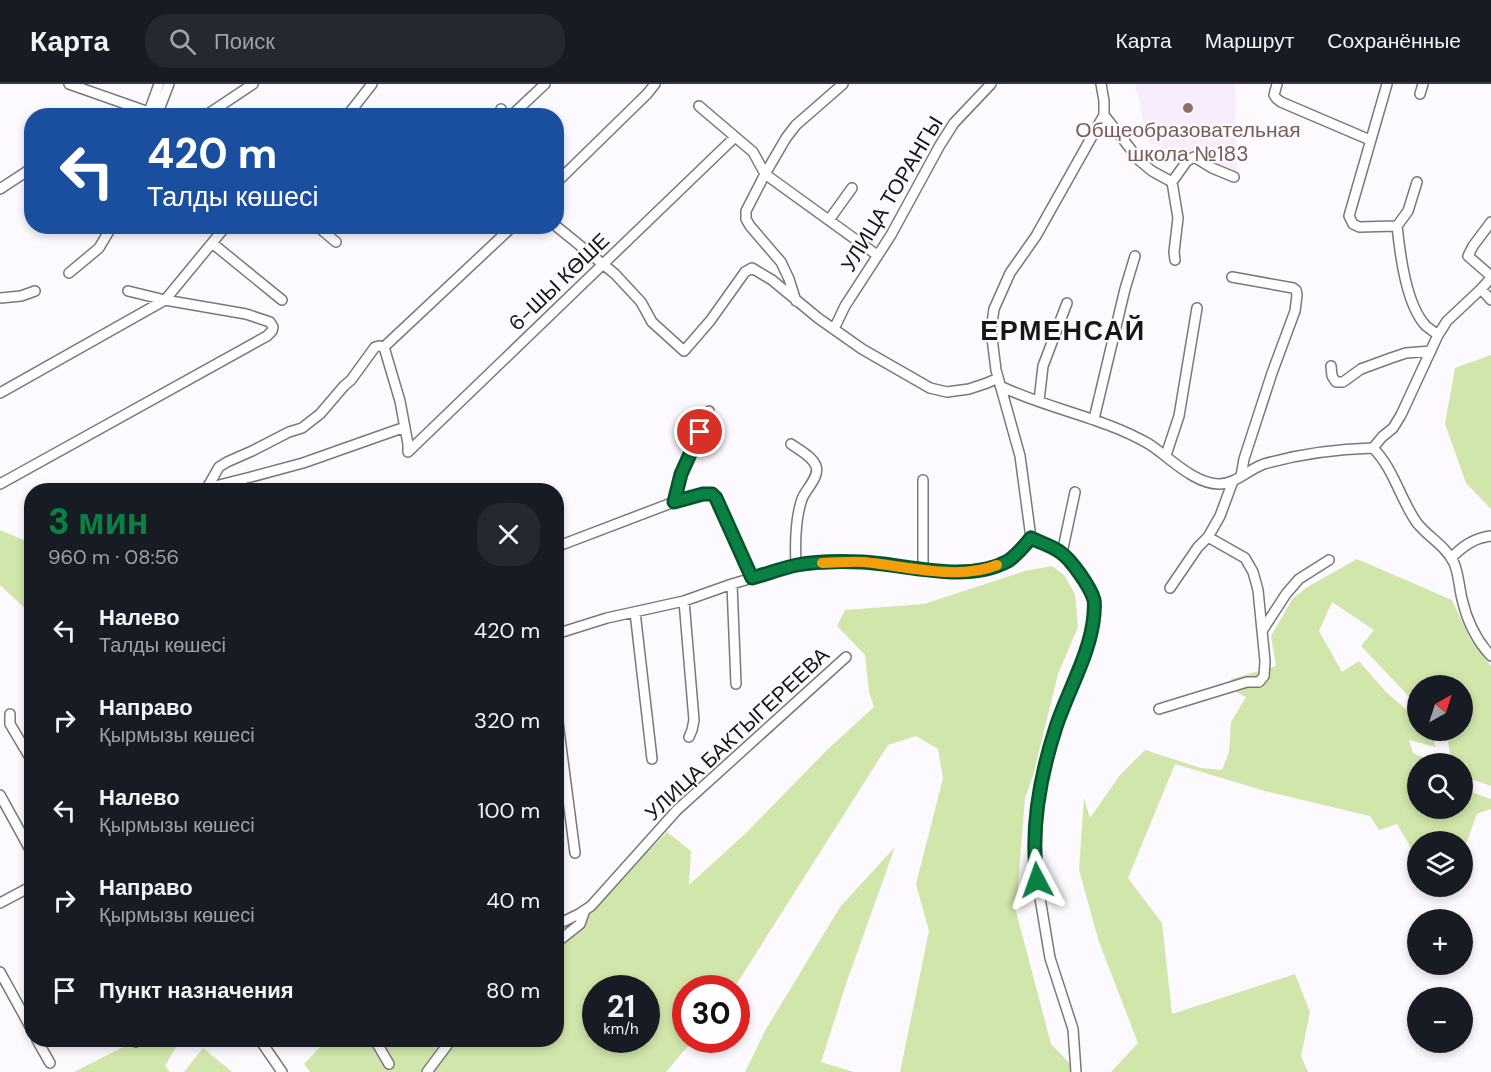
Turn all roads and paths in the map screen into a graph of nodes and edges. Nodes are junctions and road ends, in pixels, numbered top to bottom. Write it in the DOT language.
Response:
graph roads {
  1 [pos="69,84"];
  2 [pos="159,84"];
  3 [pos="169,84"];
  4 [pos="254,84"];
  5 [pos="372,84"];
  6 [pos="545,84"];
  7 [pos="655,84"];
  8 [pos="843,84"];
  9 [pos="991,84"];
  10 [pos="1101,84"];
  11 [pos="1276,84"];
  12 [pos="1387,84"];
  13 [pos="1423,84"];
  14 [pos="1420,94"];
  15 [pos="699,106"];
  16 [pos="135,107"];
  17 [pos="138,108"];
  18 [pos="157,108"];
  19 [pos="159,108"];
  20 [pos="217,108"];
  21 [pos="353,108"];
  22 [pos="520,108"];
  23 [pos="1104,115"];
  24 [pos="735,137"];
  25 [pos="1370,140"];
  26 [pos="24,173"];
  27 [pos="765,174"];
  28 [pos="564,175"];
  29 [pos="1234,177"];
  30 [pos="1172,182"];
  31 [pos="1417,182"];
  32 [pos="852,188"];
  33 [pos="0,189"];
  34 [pos="829,220"];
  35 [pos="1491,222"];
  36 [pos="1397,226"];
  37 [pos="564,232"];
  38 [pos="107,234"];
  39 [pos="219,234"];
  40 [pos="326,234"];
  41 [pos="504,234"];
  42 [pos="336,242"];
  43 [pos="212,243"];
  44 [pos="877,255"];
  45 [pos="1135,256"];
  46 [pos="1175,260"];
  47 [pos="603,264"];
  48 [pos="69,273"];
  49 [pos="1232,277"];
  50 [pos="1491,277"];
  51 [pos="1481,290"];
  52 [pos="35,291"];
  53 [pos="128,291"];
  54 [pos="0,298"];
  55 [pos="165,300"];
  56 [pos="282,300"];
  57 [pos="1491,300"];
  58 [pos="796,301"];
  59 [pos="1066,303"];
  60 [pos="1197,308"];
  61 [pos="834,329"];
  62 [pos="1438,334"];
  63 [pos="381,346"];
  64 [pos="1431,351"];
  65 [pos="1331,366"];
  66 [pos="999,382"];
  67 [pos="0,393"];
  68 [pos="1039,401"];
  69 [pos="709,411"];
  70 [pos="1094,419"];
  71 [pos="405,426"];
  72 [pos="791,444"];
  73 [pos="1373,448"];
  74 [pos="1166,455"];
  75 [pos="1237,478"];
  76 [pos="923,480"];
  77 [pos="209,483"];
  78 [pos="228,483"];
  79 [pos="0,484"];
  80 [pos="1075,492"];
  81 [pos="674,502"];
  82 [pos="1491,536"];
  83 [pos="1208,537"];
  84 [pos="1031,538"];
  85 [pos="564,544"];
  86 [pos="1062,553"];
  87 [pos="1451,558"];
  88 [pos="1329,560"];
  89 [pos="796,565"];
  90 [pos="923,570"];
  91 [pos="752,578"];
  92 [pos="732,584"];
  93 [pos="1170,588"];
  94 [pos="684,601"];
  95 [pos="635,612"];
  96 [pos="564,631"];
  97 [pos="1262,631"];
  98 [pos="1491,656"];
  99 [pos="846,657"];
  100 [pos="736,684"];
  101 [pos="1159,709"];
  102 [pos="10,714"];
  103 [pos="689,737"];
  104 [pos="24,748"];
  105 [pos="651,759"];
  106 [pos="564,768"];
  107 [pos="0,795"];
  108 [pos="24,838"];
  109 [pos="575,853"];
  110 [pos="24,890"];
  111 [pos="0,903"];
  112 [pos="585,910"];
  113 [pos="564,921"];
  114 [pos="564,937"];
  115 [pos="0,972"];
  116 [pos="24,1016"];
  117 [pos="41,1047"];
  118 [pos="265,1047"];
  119 [pos="379,1047"];
  120 [pos="446,1047"];
  121 [pos="50,1063"];
  122 [pos="389,1064"];
  123 [pos="282,1072"];
  124 [pos="427,1072"];
  125 [pos="1076,1072"];
  1 -- 16 [label="street"];
  2 -- 18 [label="street"];
  3 -- 19 [label="street"];
  4 -- 20 [label="street"];
  5 -- 21 [label="street"];
  6 -- 22 [label="street"];
  7 -- 28 [label="street"];
  8 -- 27 [label="street"];
  9 -- 44 [label="street, УЛИЦА ТОРАНГЫ"];
  10 -- 23 [label="street"];
  11 -- 25 [label="street"];
  12 -- 25 [label="street"];
  13 -- 14 [label="street"];
  15 -- 24 [label="street"];
  16 -- 17 [label="street"];
  23 -- 30 [label="street"];
  23 -- 66 [label="street"];
  24 -- 27 [label="street"];
  24 -- 47 [label="street, 6-ШЫ КӨШЕ"];
  25 -- 36 [label="street"];
  26 -- 33 [label="street"];
  27 -- 34 [label="street"];
  27 -- 58 [label="street"];
  29 -- 30 [label="street"];
  30 -- 46 [label="street"];
  31 -- 36 [label="street"];
  32 -- 34 [label="street"];
  34 -- 44 [label="street"];
  35 -- 50 [label="street"];
  36 -- 62 [label="street"];
  37 -- 47 [label="street"];
  38 -- 48 [label="street"];
  39 -- 43 [label="street"];
  40 -- 42 [label="street"];
  41 -- 63 [label="street"];
  43 -- 55 [label="street"];
  43 -- 56 [label="street"];
  44 -- 61 [label="street, УЛИЦА ТОРАНГЫ"];
  45 -- 70 [label="street"];
  47 -- 58 [label="street"];
  47 -- 71 [label="street, 6-ШЫ КӨШЕ"];
  49 -- 75 [label="street"];
  50 -- 51 [label="street"];
  51 -- 57 [label="street"];
  51 -- 62 [label="street"];
  52 -- 54 [label="street"];
  53 -- 55 [label="street"];
  55 -- 67 [label="street"];
  55 -- 79 [label="street"];
  58 -- 61 [label="street"];
  59 -- 68 [label="street"];
  60 -- 74 [label="street"];
  61 -- 66 [label="street"];
  62 -- 64 [label="street"];
  63 -- 71 [label="street"];
  63 -- 77 [label="street"];
  64 -- 65 [label="street"];
  64 -- 73 [label="street"];
  66 -- 68 [label="street"];
  66 -- 84 [label="street"];
  68 -- 70 [label="street"];
  69 -- 81 [label="street"];
  70 -- 74 [label="street"];
  71 -- 78 [label="street"];
  72 -- 89 [label="street"];
  73 -- 75 [label="street"];
  73 -- 87 [label="street"];
  74 -- 75 [label="street"];
  75 -- 83 [label="street"];
  76 -- 90 [label="street"];
  80 -- 86 [label="street"];
  81 -- 85 [label="street"];
  81 -- 91 [label="street"];
  82 -- 87 [label="street"];
  83 -- 93 [label="street"];
  83 -- 97 [label="street"];
  84 -- 86 [label="street"];
  84 -- 90 [label="street"];
  86 -- 125 [label="street"];
  87 -- 98 [label="street"];
  88 -- 97 [label="street"];
  89 -- 90 [label="street"];
  89 -- 91 [label="street"];
  91 -- 92 [label="street"];
  92 -- 94 [label="street"];
  92 -- 100 [label="street"];
  94 -- 95 [label="street"];
  94 -- 103 [label="street"];
  95 -- 96 [label="street"];
  95 -- 105 [label="street"];
  97 -- 101 [label="street"];
  99 -- 112 [label="street, УЛИЦА БАКТЫГЕРЕЕВА"];
  102 -- 104 [label="street"];
  106 -- 109 [label="street"];
  107 -- 108 [label="street"];
  110 -- 111 [label="street"];
  112 -- 113 [label="street"];
  112 -- 114 [label="street, УЛИЦА БАКТЫГЕРЕЕВА"];
  115 -- 116 [label="street"];
  117 -- 121 [label="street"];
  118 -- 123 [label="street"];
  119 -- 122 [label="street"];
  120 -- 124 [label="street"];
}
